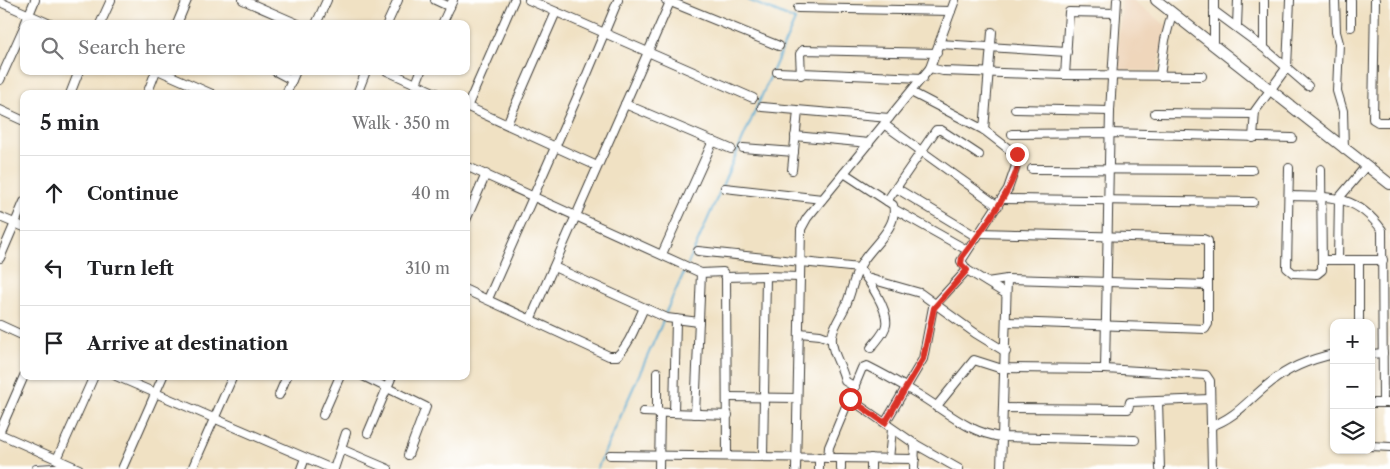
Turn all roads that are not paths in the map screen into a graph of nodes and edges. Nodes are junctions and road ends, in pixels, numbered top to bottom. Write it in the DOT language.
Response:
graph roads {
  1 [pos="35,0"];
  2 [pos="110,0"];
  3 [pos="187,0"];
  4 [pos="243,0"];
  5 [pos="327,0"];
  6 [pos="398,0"];
  7 [pos="435,0"];
  8 [pos="514,0"];
  9 [pos="528,0"];
  10 [pos="618,0"];
  11 [pos="955,0"];
  12 [pos="1117,0"];
  13 [pos="1156,0"];
  14 [pos="1214,0"];
  15 [pos="1238,0"];
  16 [pos="1264,0"];
  17 [pos="1290,0"];
  18 [pos="1335,0"];
  19 [pos="1351,0"];
  20 [pos="1375,0"];
  21 [pos="668,1"];
  22 [pos="0,2"];
  23 [pos="451,4"];
  24 [pos="798,8"];
  25 [pos="951,11"];
  26 [pos="1214,11"];
  27 [pos="556,12"];
  28 [pos="1116,13"];
  29 [pos="1172,13"];
  30 [pos="29,14"];
  31 [pos="26,20"];
  32 [pos="42,20"];
  33 [pos="102,20"];
  34 [pos="179,20"];
  35 [pos="289,20"];
  36 [pos="318,20"];
  37 [pos="389,20"];
  38 [pos="444,20"];
  39 [pos="1237,26"];
  40 [pos="1351,27"];
  41 [pos="992,32"];
  42 [pos="604,33"];
  43 [pos="20,34"];
  44 [pos="940,44"];
  45 [pos="779,46"];
  46 [pos="991,46"];
  47 [pos="1214,46"];
  48 [pos="1264,48"];
  49 [pos="647,52"];
  50 [pos="1067,52"];
  51 [pos="937,53"];
  52 [pos="930,68"];
  53 [pos="1287,68"];
  54 [pos="777,72"];
  55 [pos="989,73"];
  56 [pos="77,75"];
  57 [pos="154,75"];
  58 [pos="169,75"];
  59 [pos="283,75"];
  60 [pos="294,75"];
  61 [pos="364,75"];
  62 [pos="396,75"];
  63 [pos="420,75"];
  64 [pos="801,75"];
  65 [pos="1065,75"];
  66 [pos="1111,75"];
  67 [pos="1160,76"];
  68 [pos="1202,76"];
  69 [pos="923,78"];
  70 [pos="0,80"];
  71 [pos="292,80"];
  72 [pos="416,84"];
  73 [pos="1308,86"];
  74 [pos="72,90"];
  75 [pos="149,90"];
  76 [pos="203,90"];
  77 [pos="288,90"];
  78 [pos="359,90"];
  79 [pos="429,90"];
  80 [pos="911,92"];
  81 [pos="1271,92"];
  82 [pos="753,98"];
  83 [pos="470,99"];
  84 [pos="625,104"];
  85 [pos="470,107"];
  86 [pos="762,107"];
  87 [pos="0,110"];
  88 [pos="1015,110"];
  89 [pos="798,111"];
  90 [pos="1110,111"];
  91 [pos="1154,113"];
  92 [pos="1254,114"];
  93 [pos="20,118"];
  94 [pos="887,122"];
  95 [pos="1390,122"];
  96 [pos="507,124"];
  97 [pos="984,130"];
  98 [pos="1110,133"];
  99 [pos="1012,134"];
  100 [pos="795,136"];
  101 [pos="1253,138"];
  102 [pos="1292,138"];
  103 [pos="713,141"];
  104 [pos="869,143"];
  105 [pos="556,146"];
  106 [pos="742,148"];
  107 [pos="731,149"];
  108 [pos="1344,149"];
  109 [pos="924,151"];
  110 [pos="794,152"];
  111 [pos="979,155"];
  112 [pos="596,166"];
  113 [pos="1366,166"];
  114 [pos="470,168"];
  115 [pos="1289,168"];
  116 [pos="1032,169"];
  117 [pos="1108,169"];
  118 [pos="1321,169"];
  119 [pos="792,170"];
  120 [pos="1252,170"];
  121 [pos="844,173"];
  122 [pos="486,174"];
  123 [pos="1390,184"];
  124 [pos="725,188"];
  125 [pos="896,188"];
  126 [pos="534,196"];
  127 [pos="1289,196"];
  128 [pos="1322,197"];
  129 [pos="1003,198"];
  130 [pos="1339,198"];
  131 [pos="822,199"];
  132 [pos="887,201"];
  133 [pos="1108,201"];
  134 [pos="1253,202"];
  135 [pos="998,206"];
  136 [pos="894,209"];
  137 [pos="20,211"];
  138 [pos="470,211"];
  139 [pos="577,215"];
  140 [pos="0,217"];
  141 [pos="15,223"];
  142 [pos="20,225"];
  143 [pos="1382,230"];
  144 [pos="979,235"];
  145 [pos="1390,235"];
  146 [pos="1107,238"];
  147 [pos="968,250"];
  148 [pos="698,251"];
  149 [pos="662,254"];
  150 [pos="0,258"];
  151 [pos="800,260"];
  152 [pos="1322,260"];
  153 [pos="1338,260"];
  154 [pos="1359,260"];
  155 [pos="1383,260"];
  156 [pos="554,267"];
  157 [pos="859,268"];
  158 [pos="967,270"];
  159 [pos="701,273"];
  160 [pos="766,276"];
  161 [pos="726,277"];
  162 [pos="800,277"];
  163 [pos="867,278"];
  164 [pos="1007,279"];
  165 [pos="1107,280"];
  166 [pos="987,282"];
  167 [pos="1207,285"];
  168 [pos="470,292"];
  169 [pos="1390,292"];
  170 [pos="1006,294"];
  171 [pos="488,299"];
  172 [pos="1384,302"];
  173 [pos="937,304"];
  174 [pos="644,308"];
  175 [pos="531,318"];
  176 [pos="676,319"];
  177 [pos="1359,319"];
  178 [pos="699,322"];
  179 [pos="1007,322"];
  180 [pos="0,325"];
  181 [pos="1106,326"];
  182 [pos="800,333"];
  183 [pos="20,334"];
  184 [pos="832,339"];
  185 [pos="871,348"];
  186 [pos="1006,352"];
  187 [pos="1383,353"];
  188 [pos="1375,354"];
  189 [pos="1330,355"];
  190 [pos="1005,368"];
  191 [pos="1105,369"];
  192 [pos="658,372"];
  193 [pos="22,380"];
  194 [pos="92,380"];
  195 [pos="125,380"];
  196 [pos="161,380"];
  197 [pos="231,380"];
  198 [pos="286,380"];
  199 [pos="338,380"];
  200 [pos="372,380"];
  201 [pos="391,380"];
  202 [pos="388,387"];
  203 [pos="855,387"];
  204 [pos="906,388"];
  205 [pos="155,393"];
  206 [pos="279,395"];
  207 [pos="728,396"];
  208 [pos="764,397"];
  209 [pos="797,398"];
  210 [pos="850,399"];
  211 [pos="1210,399"];
  212 [pos="1158,401"];
  213 [pos="1386,403"];
  214 [pos="936,407"];
  215 [pos="1003,408"];
  216 [pos="643,412"];
  217 [pos="658,413"];
  218 [pos="674,413"];
  219 [pos="695,414"];
  220 [pos="323,415"];
  221 [pos="728,415"];
  222 [pos="214,419"];
  223 [pos="885,423"];
  224 [pos="1211,426"];
  225 [pos="892,429"];
  226 [pos="0,433"];
  227 [pos="346,433"];
  228 [pos="368,433"];
  229 [pos="1002,437"];
  230 [pos="1135,440"];
  231 [pos="915,444"];
  232 [pos="1375,446"];
  233 [pos="1390,447"];
  234 [pos="341,449"];
  235 [pos="408,455"];
  236 [pos="610,455"];
  237 [pos="659,456"];
  238 [pos="727,456"];
  239 [pos="763,456"];
  240 [pos="819,457"];
  241 [pos="306,458"];
  242 [pos="796,458"];
  243 [pos="828,458"];
  244 [pos="841,458"];
  245 [pos="871,458"];
  246 [pos="889,458"];
  247 [pos="57,459"];
  248 [pos="914,459"];
  249 [pos="76,468"];
  250 [pos="36,469"];
  251 [pos="122,469"];
  252 [pos="192,469"];
  253 [pos="301,469"];
  254 [pos="333,469"];
  255 [pos="388,469"];
  256 [pos="659,469"];
  257 [pos="796,469"];
  258 [pos="818,469"];
  259 [pos="841,469"];
  260 [pos="871,469"];
  261 [pos="914,469"];
  262 [pos="959,469"];
  263 [pos="1001,469"];
  264 [pos="1160,469"];
  265 [pos="1212,469"];
  1 -- 30 [label="street"];
  2 -- 33 [label="street"];
  3 -- 34 [label="street"];
  4 -- 35 [label="street"];
  5 -- 36 [label="street"];
  6 -- 37 [label="street"];
  7 -- 23 [label="street"];
  8 -- 83 [label="street"];
  9 -- 27 [label="street"];
  10 -- 42 [label="street"];
  11 -- 25 [label="street"];
  12 -- 28 [label="street"];
  13 -- 29 [label="main road"];
  14 -- 26 [label="street"];
  15 -- 39 [label="street"];
  16 -- 48 [label="street"];
  17 -- 53 [label="street"];
  18 -- 108 [label="street"];
  19 -- 40 [label="street"];
  20 -- 95 [label="street"];
  21 -- 45 [label="street"];
  21 -- 49 [label="street"];
  22 -- 30 [label="street"];
  23 -- 38 [label="street"];
  24 -- 25 [label="street"];
  25 -- 44 [label="street"];
  26 -- 39 [label="street"];
  26 -- 47 [label="street"];
  27 -- 42 [label="street"];
  27 -- 96 [label="street"];
  28 -- 50 [label="street"];
  28 -- 66 [label="street"];
  29 -- 47 [label="main road"];
  29 -- 67 [label="street"];
  30 -- 31 [label="street"];
  30 -- 32 [label="street"];
  39 -- 48 [label="street"];
  41 -- 46 [label="street"];
  42 -- 49 [label="street"];
  42 -- 105 [label="street"];
  43 -- 70 [label="street"];
  44 -- 46 [label="street"];
  44 -- 51 [label="street"];
  46 -- 50 [label="street"];
  46 -- 55 [label="street"];
  47 -- 81 [label="main road"];
  48 -- 53 [label="street"];
  49 -- 82 [label="street"];
  49 -- 84 [label="street"];
  50 -- 65 [label="street"];
  51 -- 52 [label="street"];
  51 -- 64 [label="street"];
  52 -- 55 [label="street"];
  52 -- 69 [label="street"];
  53 -- 73 [label="street"];
  53 -- 81 [label="street"];
  54 -- 64 [label="street"];
  55 -- 65 [label="street"];
  55 -- 97 [label="street"];
  56 -- 74 [label="street"];
  57 -- 75 [label="street"];
  58 -- 76 [label="street"];
  59 -- 71 [label="street"];
  60 -- 71 [label="street"];
  61 -- 78 [label="street"];
  62 -- 72 [label="street"];
  63 -- 72 [label="street"];
  64 -- 69 [label="street"];
  65 -- 66 [label="street"];
  66 -- 67 [label="street"];
  66 -- 90 [label="street"];
  67 -- 68 [label="street"];
  69 -- 80 [label="street"];
  71 -- 77 [label="street"];
  72 -- 79 [label="street"];
  80 -- 94 [label="street"];
  80 -- 97 [label="street"];
  81 -- 92 [label="street"];
  81 -- 108 [label="main road"];
  84 -- 103 [label="street"];
  84 -- 112 [label="street"];
  85 -- 96 [label="street"];
  86 -- 89 [label="street"];
  87 -- 93 [label="street"];
  88 -- 90 [label="street"];
  89 -- 94 [label="street"];
  89 -- 100 [label="street"];
  90 -- 98 [label="street"];
  91 -- 92 [label="street"];
  92 -- 101 [label="street"];
  94 -- 104 [label="street"];
  94 -- 109 [label="street"];
  96 -- 105 [label="street"];
  97 -- 129 [label="street"];
  98 -- 99 [label="street"];
  98 -- 101 [label="street"];
  98 -- 117 [label="street"];
  100 -- 104 [label="street"];
  100 -- 110 [label="street"];
  101 -- 102 [label="street"];
  103 -- 107 [label="street"];
  103 -- 149 [label="street"];
  104 -- 121 [label="street"];
  105 -- 112 [label="street"];
  105 -- 126 [label="street"];
  106 -- 110 [label="street"];
  108 -- 113 [label="main road"];
  109 -- 111 [label="street"];
  109 -- 125 [label="street"];
  109 -- 135 [label="street"];
  110 -- 119 [label="street"];
  112 -- 139 [label="street"];
  113 -- 123 [label="main road"];
  113 -- 130 [label="street"];
  114 -- 122 [label="street"];
  115 -- 127 [label="street"];
  116 -- 117 [label="street"];
  117 -- 120 [label="street"];
  117 -- 133 [label="street"];
  118 -- 128 [label="street"];
  121 -- 131 [label="street"];
  121 -- 132 [label="street"];
  122 -- 126 [label="street"];
  122 -- 138 [label="street"];
  124 -- 131 [label="street"];
  125 -- 132 [label="street"];
  125 -- 144 [label="street"];
  126 -- 139 [label="street"];
  126 -- 171 [label="street"];
  127 -- 128 [label="street"];
  127 -- 152 [label="street"];
  128 -- 130 [label="street"];
  128 -- 152 [label="street"];
  129 -- 133 [label="street"];
  129 -- 135 [label="street"];
  130 -- 143 [label="street"];
  130 -- 153 [label="street"];
  131 -- 151 [label="street"];
  132 -- 136 [label="street"];
  133 -- 134 [label="street"];
  133 -- 146 [label="street"];
  135 -- 144 [label="street"];
  136 -- 147 [label="street"];
  136 -- 157 [label="street"];
  137 -- 141 [label="street"];
  139 -- 149 [label="street"];
  139 -- 156 [label="street"];
  140 -- 141 [label="street"];
  141 -- 142 [label="street"];
  141 -- 150 [label="street"];
  143 -- 145 [label="street"];
  143 -- 155 [label="street"];
  144 -- 146 [label="street"];
  144 -- 147 [label="street"];
  146 -- 165 [label="street"];
  146 -- 167 [label="street"];
  147 -- 158 [label="street"];
  148 -- 151 [label="street"];
  149 -- 159 [label="street"];
  151 -- 157 [label="street"];
  151 -- 162 [label="street"];
  152 -- 153 [label="street"];
  153 -- 154 [label="street"];
  154 -- 155 [label="street"];
  154 -- 177 [label="street"];
  155 -- 172 [label="street"];
  156 -- 174 [label="street"];
  156 -- 175 [label="street"];
  157 -- 163 [label="street"];
  157 -- 184 [label="street"];
  158 -- 166 [label="street"];
  158 -- 173 [label="street"];
  159 -- 161 [label="street"];
  159 -- 178 [label="street"];
  160 -- 161 [label="street"];
  160 -- 162 [label="street"];
  160 -- 208 [label="street"];
  161 -- 207 [label="street"];
  162 -- 182 [label="street"];
  163 -- 173 [label="street"];
  163 -- 185 [label="street"];
  164 -- 165 [label="street"];
  164 -- 166 [label="street"];
  164 -- 170 [label="street"];
  165 -- 167 [label="street"];
  165 -- 181 [label="street"];
  166 -- 170 [label="street"];
  167 -- 181 [label="street"];
  168 -- 171 [label="street"];
  169 -- 172 [label="street"];
  170 -- 179 [label="street"];
  171 -- 175 [label="street"];
  172 -- 187 [label="street"];
  173 -- 186 [label="street"];
  173 -- 204 [label="street"];
  174 -- 175 [label="street"];
  174 -- 176 [label="street"];
  176 -- 178 [label="street"];
  176 -- 218 [label="street"];
  178 -- 219 [label="street"];
  179 -- 181 [label="street"];
  179 -- 186 [label="street"];
  180 -- 183 [label="street"];
  181 -- 191 [label="street"];
  182 -- 184 [label="street"];
  182 -- 209 [label="street"];
  184 -- 203 [label="street"];
  186 -- 190 [label="street"];
  187 -- 188 [label="street"];
  187 -- 213 [label="street"];
  189 -- 224 [label="street"];
  190 -- 191 [label="street"];
  190 -- 214 [label="street"];
  190 -- 215 [label="street"];
  191 -- 211 [label="street"];
  192 -- 217 [label="street"];
  193 -- 226 [label="street"];
  194 -- 247 [label="street"];
  195 -- 205 [label="street"];
  196 -- 205 [label="street"];
  197 -- 222 [label="street"];
  198 -- 206 [label="street"];
  199 -- 220 [label="street"];
  200 -- 202 [label="street"];
  201 -- 202 [label="street"];
  202 -- 228 [label="street"];
  202 -- 235 [label="street"];
  203 -- 204 [label="street"];
  203 -- 210 [label="street"];
  204 -- 214 [label="street"];
  204 -- 223 [label="street"];
  205 -- 222 [label="street"];
  205 -- 251 [label="street"];
  207 -- 208 [label="street"];
  207 -- 221 [label="street"];
  208 -- 209 [label="street"];
  208 -- 239 [label="street"];
  209 -- 242 [label="street"];
  210 -- 223 [label="street"];
  210 -- 243 [label="street"];
  211 -- 212 [label="street"];
  211 -- 224 [label="street"];
  212 -- 215 [label="street"];
  212 -- 264 [label="street"];
  214 -- 229 [label="street"];
  215 -- 229 [label="street"];
  216 -- 217 [label="street"];
  217 -- 218 [label="street"];
  217 -- 237 [label="street"];
  218 -- 219 [label="street"];
  219 -- 221 [label="street"];
  221 -- 238 [label="street"];
  222 -- 241 [label="street"];
  222 -- 252 [label="street"];
  223 -- 225 [label="street"];
  224 -- 265 [label="street"];
  225 -- 231 [label="street"];
  225 -- 246 [label="street"];
  226 -- 247 [label="street"];
  227 -- 234 [label="street"];
  229 -- 230 [label="street"];
  229 -- 263 [label="street"];
  231 -- 248 [label="street"];
  231 -- 262 [label="street"];
  232 -- 233 [label="street"];
  234 -- 254 [label="street"];
  234 -- 255 [label="street"];
  236 -- 237 [label="street"];
  237 -- 238 [label="street"];
  237 -- 256 [label="street"];
  238 -- 239 [label="street"];
  239 -- 242 [label="street"];
  240 -- 242 [label="street"];
  240 -- 243 [label="street"];
  240 -- 258 [label="street"];
  241 -- 253 [label="street"];
  241 -- 254 [label="street"];
  242 -- 257 [label="street"];
  243 -- 244 [label="street"];
  244 -- 245 [label="street"];
  244 -- 259 [label="street"];
  245 -- 246 [label="street"];
  245 -- 260 [label="street"];
  246 -- 248 [label="street"];
  247 -- 249 [label="street"];
  248 -- 261 [label="street"];
  249 -- 250 [label="street"];
}
